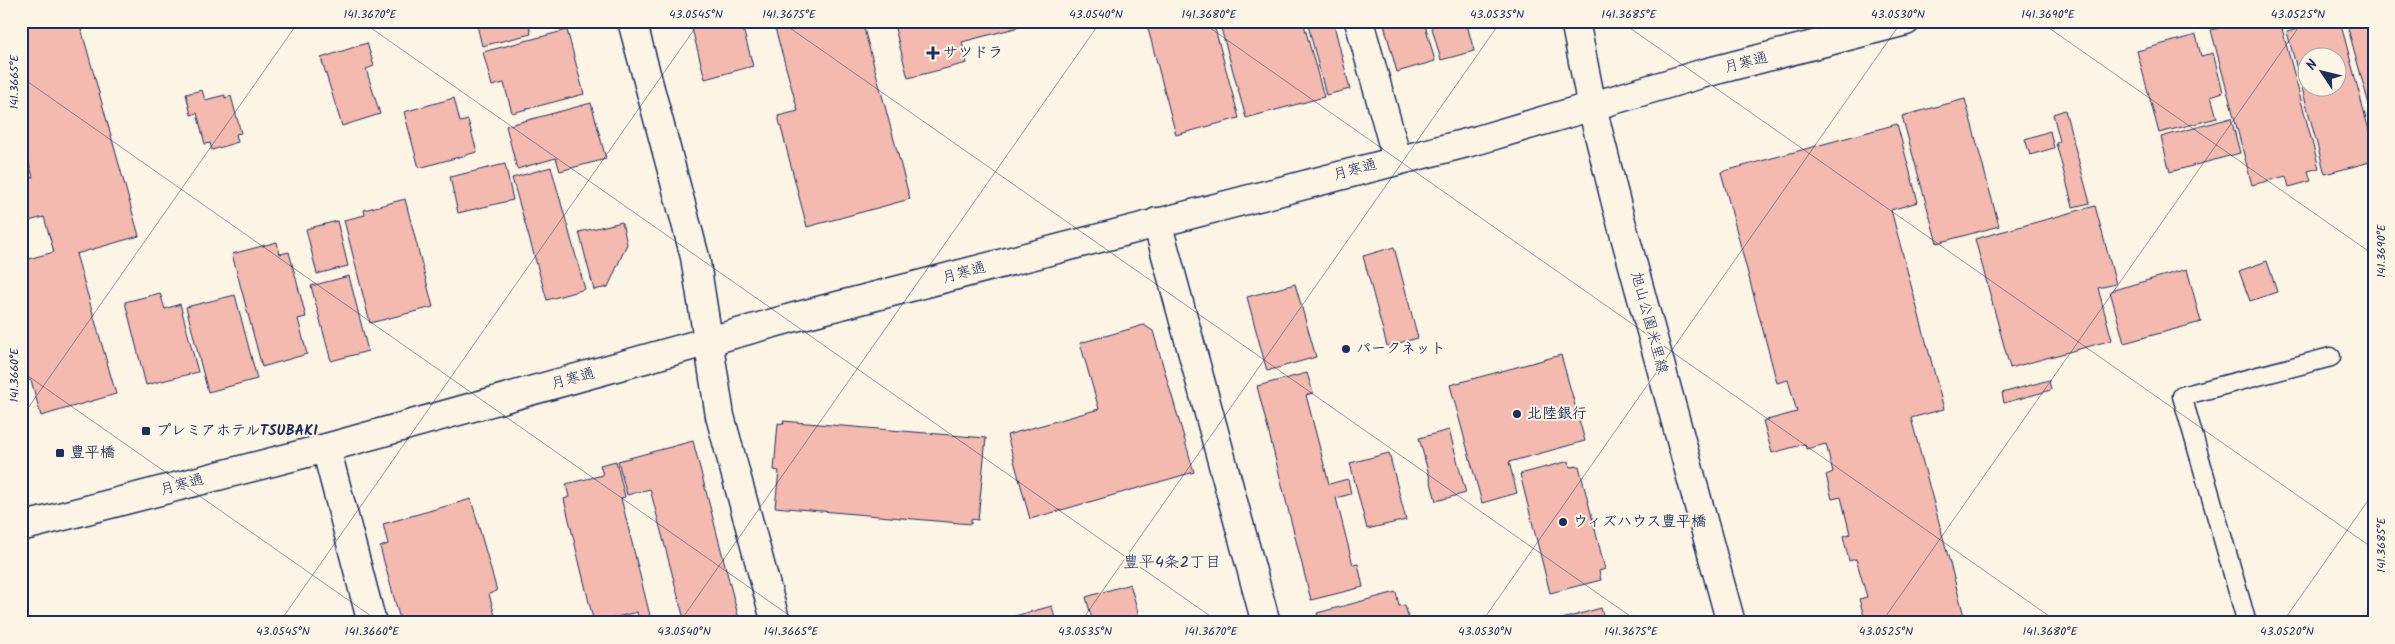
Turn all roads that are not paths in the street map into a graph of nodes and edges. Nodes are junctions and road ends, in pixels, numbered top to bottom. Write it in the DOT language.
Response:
graph roads {
  1 [pos="632,21"];
  2 [pos="1359,21"];
  3 [pos="1574,21"];
  4 [pos="1906,21"];
  5 [pos="1592,107"];
  6 [pos="1397,159"];
  7 [pos="1157,222"];
  8 [pos="707,341"];
  9 [pos="2331,357"];
  10 [pos="326,448"];
  11 [pos="21,527"];
  12 [pos="372,623"];
  13 [pos="776,623"];
  14 [pos="1266,623"];
  15 [pos="1731,623"];
  16 [pos="2247,623"];
  1 -- 8 [label="main road"];
  2 -- 6 [label="main road"];
  3 -- 5 [label="main road, 旭山公園米里線"];
  4 -- 5 [label="main road, 月寒通"];
  5 -- 6 [label="main road, 月寒通"];
  5 -- 15 [label="main road, 旭山公園米里線"];
  6 -- 7 [label="main road, 月寒通"];
  7 -- 8 [label="main road, 月寒通"];
  7 -- 14 [label="main road"];
  8 -- 10 [label="main road, 月寒通"];
  8 -- 13 [label="main road"];
  9 -- 16 [label="lane"];
  10 -- 11 [label="main road, 月寒通"];
  10 -- 12 [label="main road"];
}
